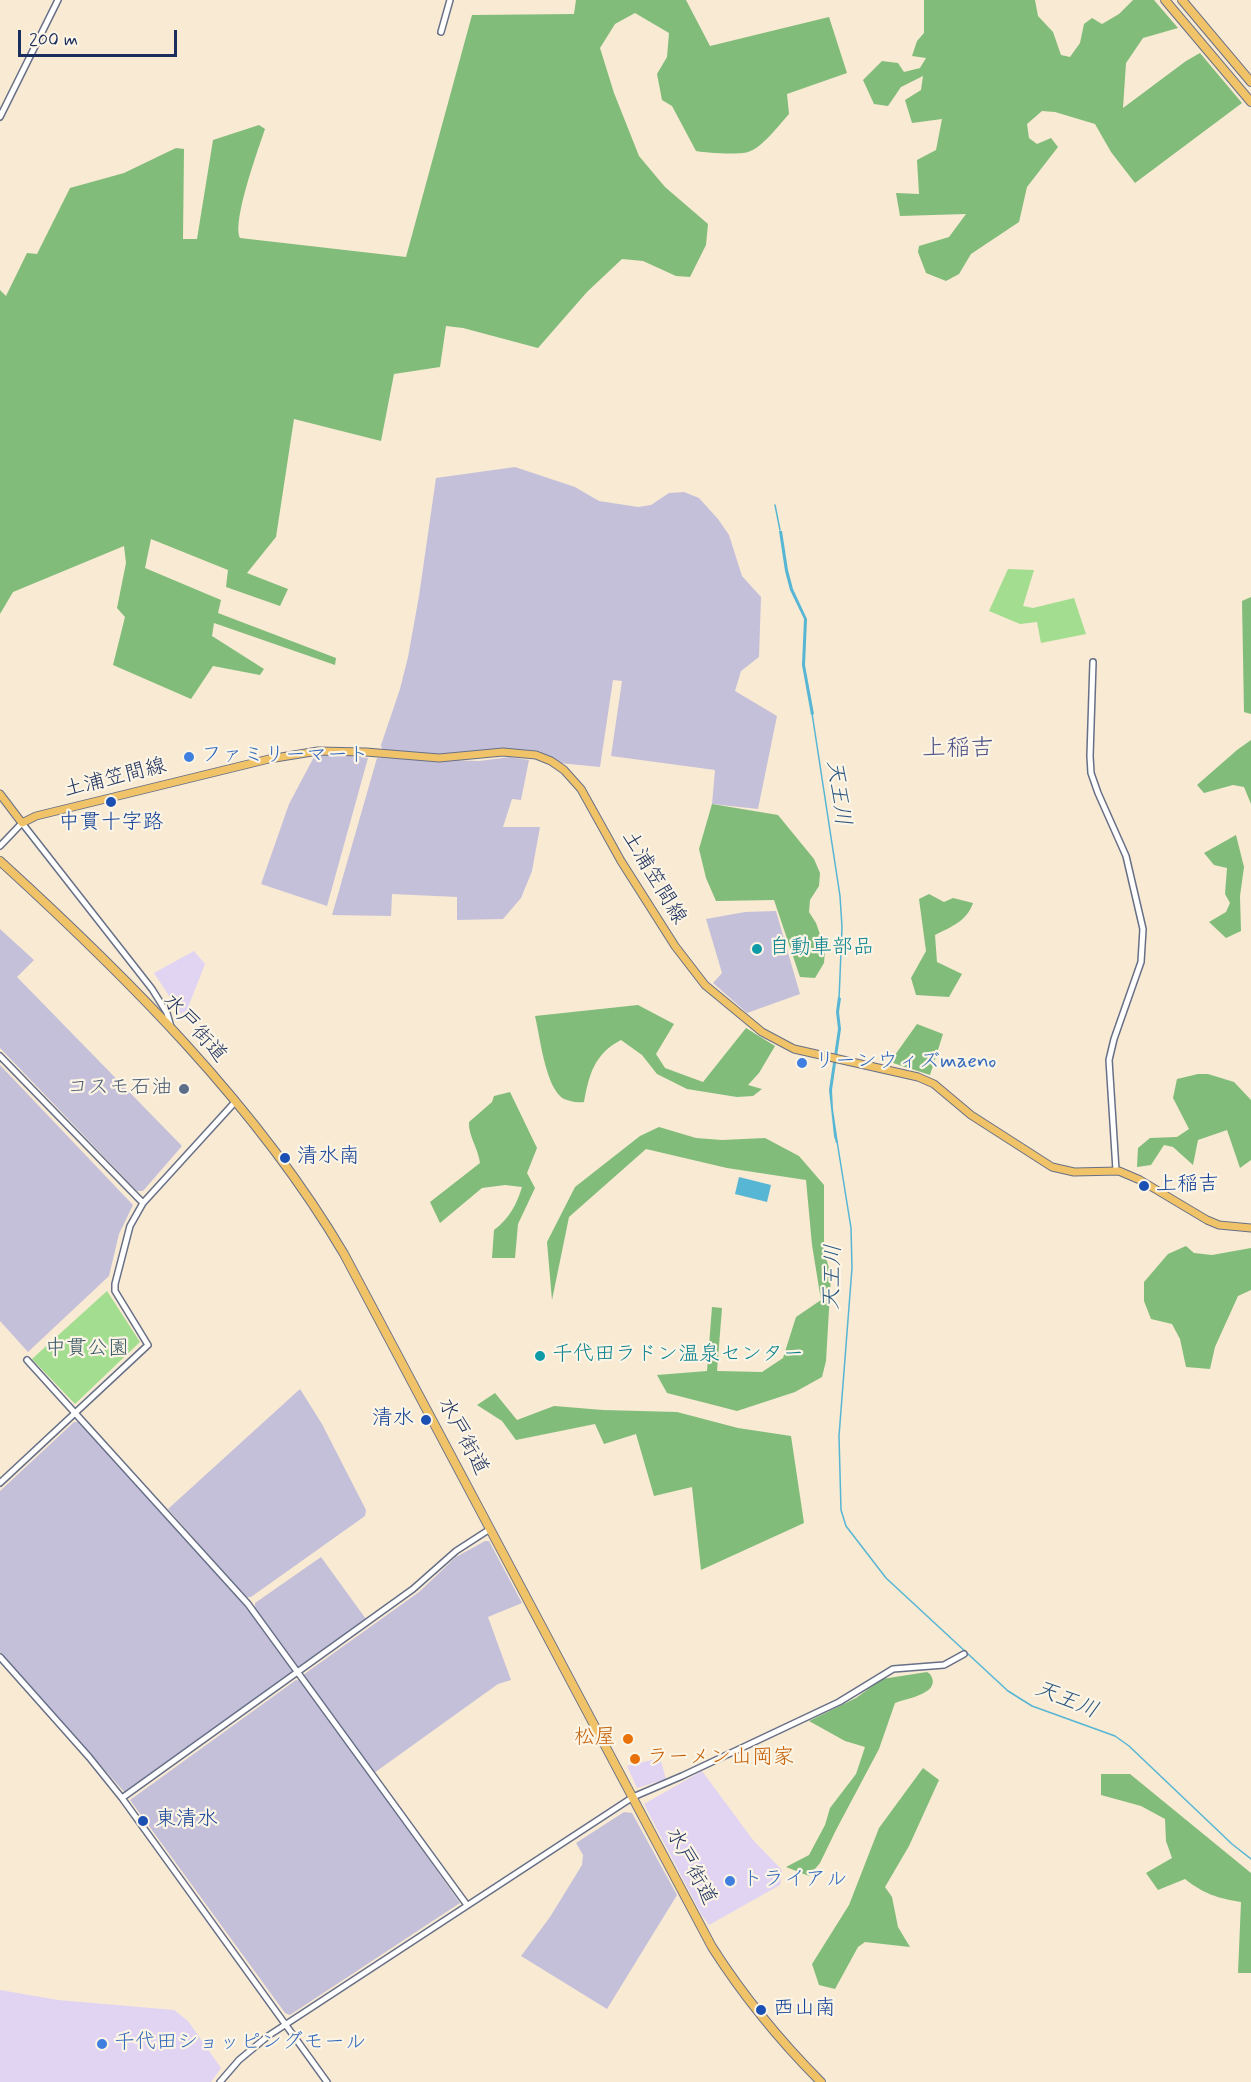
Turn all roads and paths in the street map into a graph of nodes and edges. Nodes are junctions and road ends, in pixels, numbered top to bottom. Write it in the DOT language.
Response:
graph roads {
  1 [pos="58,0"];
  2 [pos="450,0"];
  3 [pos="1165,0"];
  4 [pos="1182,0"];
  5 [pos="441,32"];
  6 [pos="1251,82"];
  7 [pos="1251,102"];
  8 [pos="0,117"];
  9 [pos="1094,662"];
  10 [pos="0,794"];
  11 [pos="22,823"];
  12 [pos="0,846"];
  13 [pos="0,861"];
  14 [pos="172,1030"];
  15 [pos="0,1056"];
  16 [pos="235,1102"];
  17 [pos="1116,1170"];
  18 [pos="143,1203"];
  19 [pos="1251,1228"];
  20 [pos="27,1360"];
  21 [pos="76,1413"];
  22 [pos="0,1483"];
  23 [pos="490,1529"];
  24 [pos="964,1654"];
  25 [pos="0,1657"];
  26 [pos="299,1673"];
  27 [pos="633,1797"];
  28 [pos="122,1798"];
  29 [pos="467,1905"];
  30 [pos="285,2025"];
  31 [pos="220,2082"];
  32 [pos="327,2082"];
  33 [pos="820,2082"];
  1 -- 8 [label="street"];
  2 -- 5 [label="street"];
  3 -- 7 [label="highway"];
  4 -- 6 [label="highway"];
  9 -- 17 [label="street"];
  10 -- 11 [label="main road"];
  11 -- 12 [label="street"];
  11 -- 14 [label="street"];
  11 -- 17 [label="main road, 土浦笠間線"];
  13 -- 14 [label="highway, 水戸街道"];
  14 -- 16 [label="highway, 水戸街道"];
  15 -- 18 [label="street"];
  16 -- 18 [label="street"];
  16 -- 23 [label="highway, 水戸街道"];
  17 -- 19 [label="main road, 土浦笠間線"];
  18 -- 21 [label="street"];
  20 -- 21 [label="street"];
  21 -- 22 [label="street"];
  21 -- 26 [label="street"];
  23 -- 26 [label="street"];
  23 -- 27 [label="highway, 水戸街道"];
  24 -- 27 [label="street"];
  25 -- 28 [label="street"];
  26 -- 28 [label="street"];
  26 -- 29 [label="street"];
  27 -- 29 [label="street"];
  27 -- 33 [label="highway, 水戸街道"];
  28 -- 30 [label="street"];
  29 -- 30 [label="street"];
  30 -- 31 [label="street"];
  30 -- 32 [label="street"];
}
